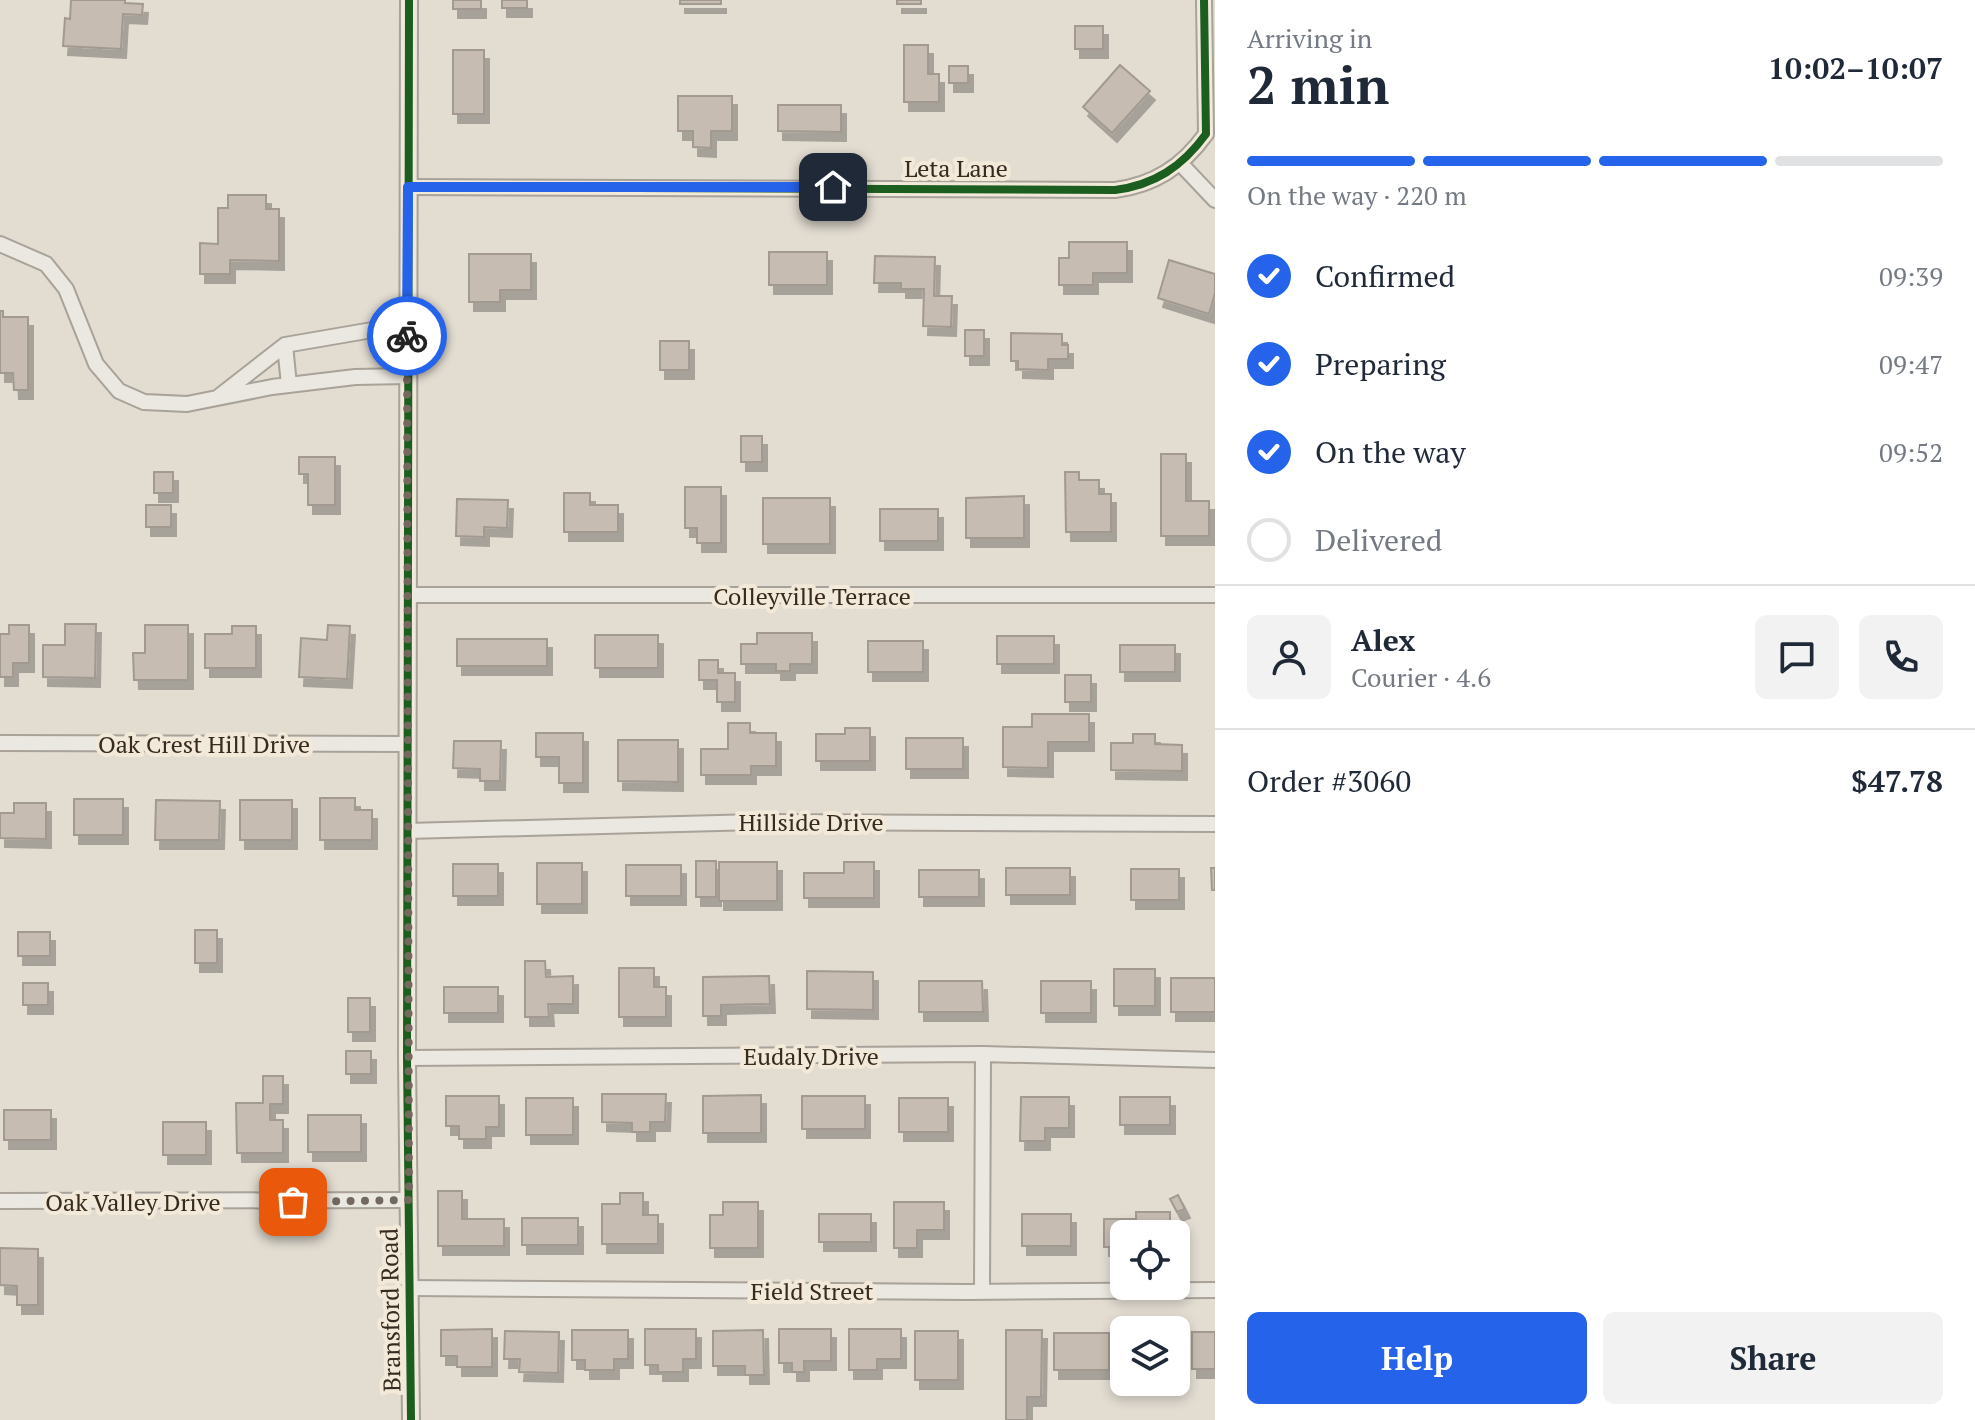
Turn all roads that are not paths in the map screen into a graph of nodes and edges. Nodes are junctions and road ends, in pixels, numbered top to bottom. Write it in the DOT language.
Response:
graph roads {
  1 [pos="409,0"];
  2 [pos="1204,0"];
  3 [pos="1180,163"];
  4 [pos="408,187"];
  5 [pos="1215,200"];
  6 [pos="0,244"];
  7 [pos="407,324"];
  8 [pos="285,345"];
  9 [pos="407,376"];
  10 [pos="289,385"];
  11 [pos="214,400"];
  12 [pos="409,595"];
  13 [pos="1215,595"];
  14 [pos="0,743"];
  15 [pos="408,744"];
  16 [pos="1215,824"];
  17 [pos="407,831"];
  18 [pos="983,1054"];
  19 [pos="407,1058"];
  20 [pos="1215,1060"];
  21 [pos="409,1200"];
  22 [pos="0,1201"];
  23 [pos="410,1288"];
  24 [pos="1215,1290"];
  25 [pos="982,1291"];
  26 [pos="411,1420"];
  1 -- 4 [label="street, Bransford Road"];
  2 -- 3 [label="street, Leta Lane"];
  3 -- 4 [label="street, Leta Lane"];
  3 -- 5 [label="street"];
  4 -- 7 [label="street, Bransford Road"];
  6 -- 11 [label="street"];
  7 -- 8 [label="street"];
  7 -- 9 [label="street, Bransford Road"];
  8 -- 10 [label="street"];
  8 -- 11 [label="street"];
  9 -- 10 [label="street"];
  9 -- 12 [label="street, Bransford Road"];
  10 -- 11 [label="street"];
  12 -- 13 [label="street, Colleyville Terrace"];
  12 -- 15 [label="street, Bransford Road"];
  14 -- 15 [label="street, Oak Crest Hill Drive"];
  15 -- 17 [label="street, Bransford Road"];
  16 -- 17 [label="street, Hillside Drive"];
  17 -- 19 [label="street, Bransford Road"];
  18 -- 19 [label="street, Eudaly Drive"];
  18 -- 20 [label="street, Eudaly Drive"];
  18 -- 25 [label="street"];
  19 -- 21 [label="street, Bransford Road"];
  21 -- 22 [label="street, Oak Valley Drive"];
  21 -- 23 [label="street, Bransford Road"];
  23 -- 25 [label="street, Field Street"];
  23 -- 26 [label="street, Bransford Road"];
  24 -- 25 [label="street, Field Street"];
}
